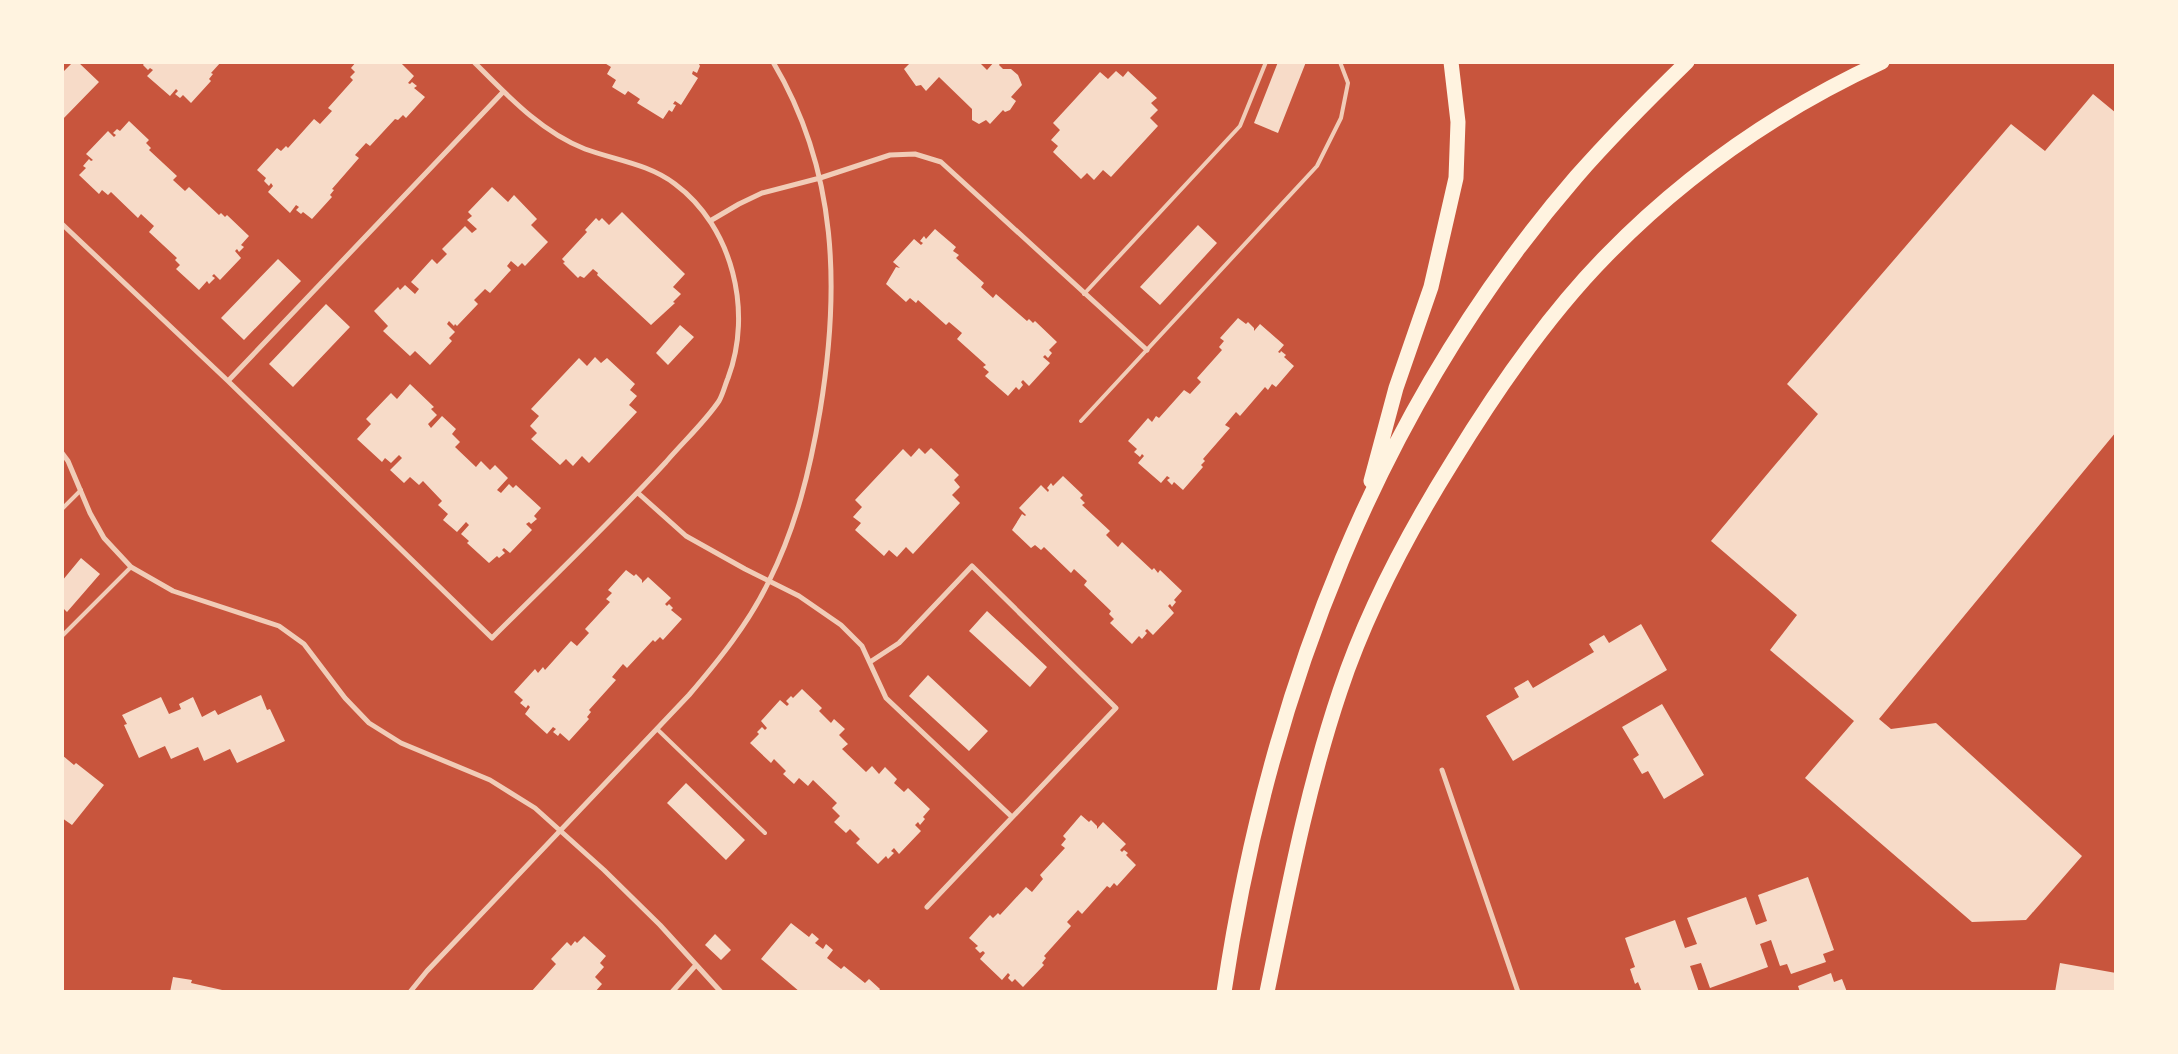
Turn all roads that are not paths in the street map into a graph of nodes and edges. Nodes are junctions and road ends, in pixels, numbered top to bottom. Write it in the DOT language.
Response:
graph roads {
  1 [pos="474,62"];
  2 [pos="773,62"];
  3 [pos="1266,62"];
  4 [pos="1340,62"];
  5 [pos="1451,62"];
  6 [pos="1687,62"];
  7 [pos="1882,62"];
  8 [pos="504,92"];
  9 [pos="820,178"];
  10 [pos="710,221"];
  11 [pos="62,224"];
  12 [pos="1084,294"];
  13 [pos="1147,350"];
  14 [pos="228,381"];
  15 [pos="1081,421"];
  16 [pos="62,453"];
  17 [pos="81,490"];
  18 [pos="638,493"];
  19 [pos="62,509"];
  20 [pos="1362,514"];
  21 [pos="131,567"];
  22 [pos="770,580"];
  23 [pos="62,636"];
  24 [pos="870,662"];
  25 [pos="657,730"];
  26 [pos="1442,770"];
  27 [pos="1012,817"];
  28 [pos="560,830"];
  29 [pos="765,833"];
  30 [pos="927,907"];
  31 [pos="696,964"];
  32 [pos="410,992"];
  33 [pos="672,992"];
  34 [pos="721,992"];
  35 [pos="1224,992"];
  36 [pos="1267,992"];
  37 [pos="1518,992"];
  1 -- 8 [label="street"];
  2 -- 9 [label="street"];
  3 -- 12 [label="lane"];
  4 -- 13 [label="lane"];
  5 -- 20 [label="highway"];
  6 -- 20 [label="highway"];
  7 -- 36 [label="highway"];
  8 -- 10 [label="street"];
  8 -- 14 [label="street"];
  9 -- 10 [label="street"];
  9 -- 12 [label="street"];
  9 -- 22 [label="street"];
  10 -- 18 [label="street"];
  11 -- 14 [label="street"];
  12 -- 13 [label="street"];
  13 -- 15 [label="lane"];
  14 -- 18 [label="street"];
  16 -- 17 [label="street"];
  17 -- 19 [label="lane"];
  17 -- 21 [label="street"];
  18 -- 22 [label="street"];
  20 -- 35 [label="highway"];
  21 -- 23 [label="lane"];
  21 -- 28 [label="street"];
  22 -- 24 [label="street"];
  22 -- 25 [label="street"];
  24 -- 27 [label="street"];
  24 -- 27 [label="street"];
  25 -- 28 [label="street"];
  25 -- 29 [label="lane"];
  26 -- 37 [label="street"];
  27 -- 30 [label="street"];
  28 -- 31 [label="street"];
  28 -- 32 [label="street"];
  31 -- 33 [label="street"];
  31 -- 34 [label="street"];
}
